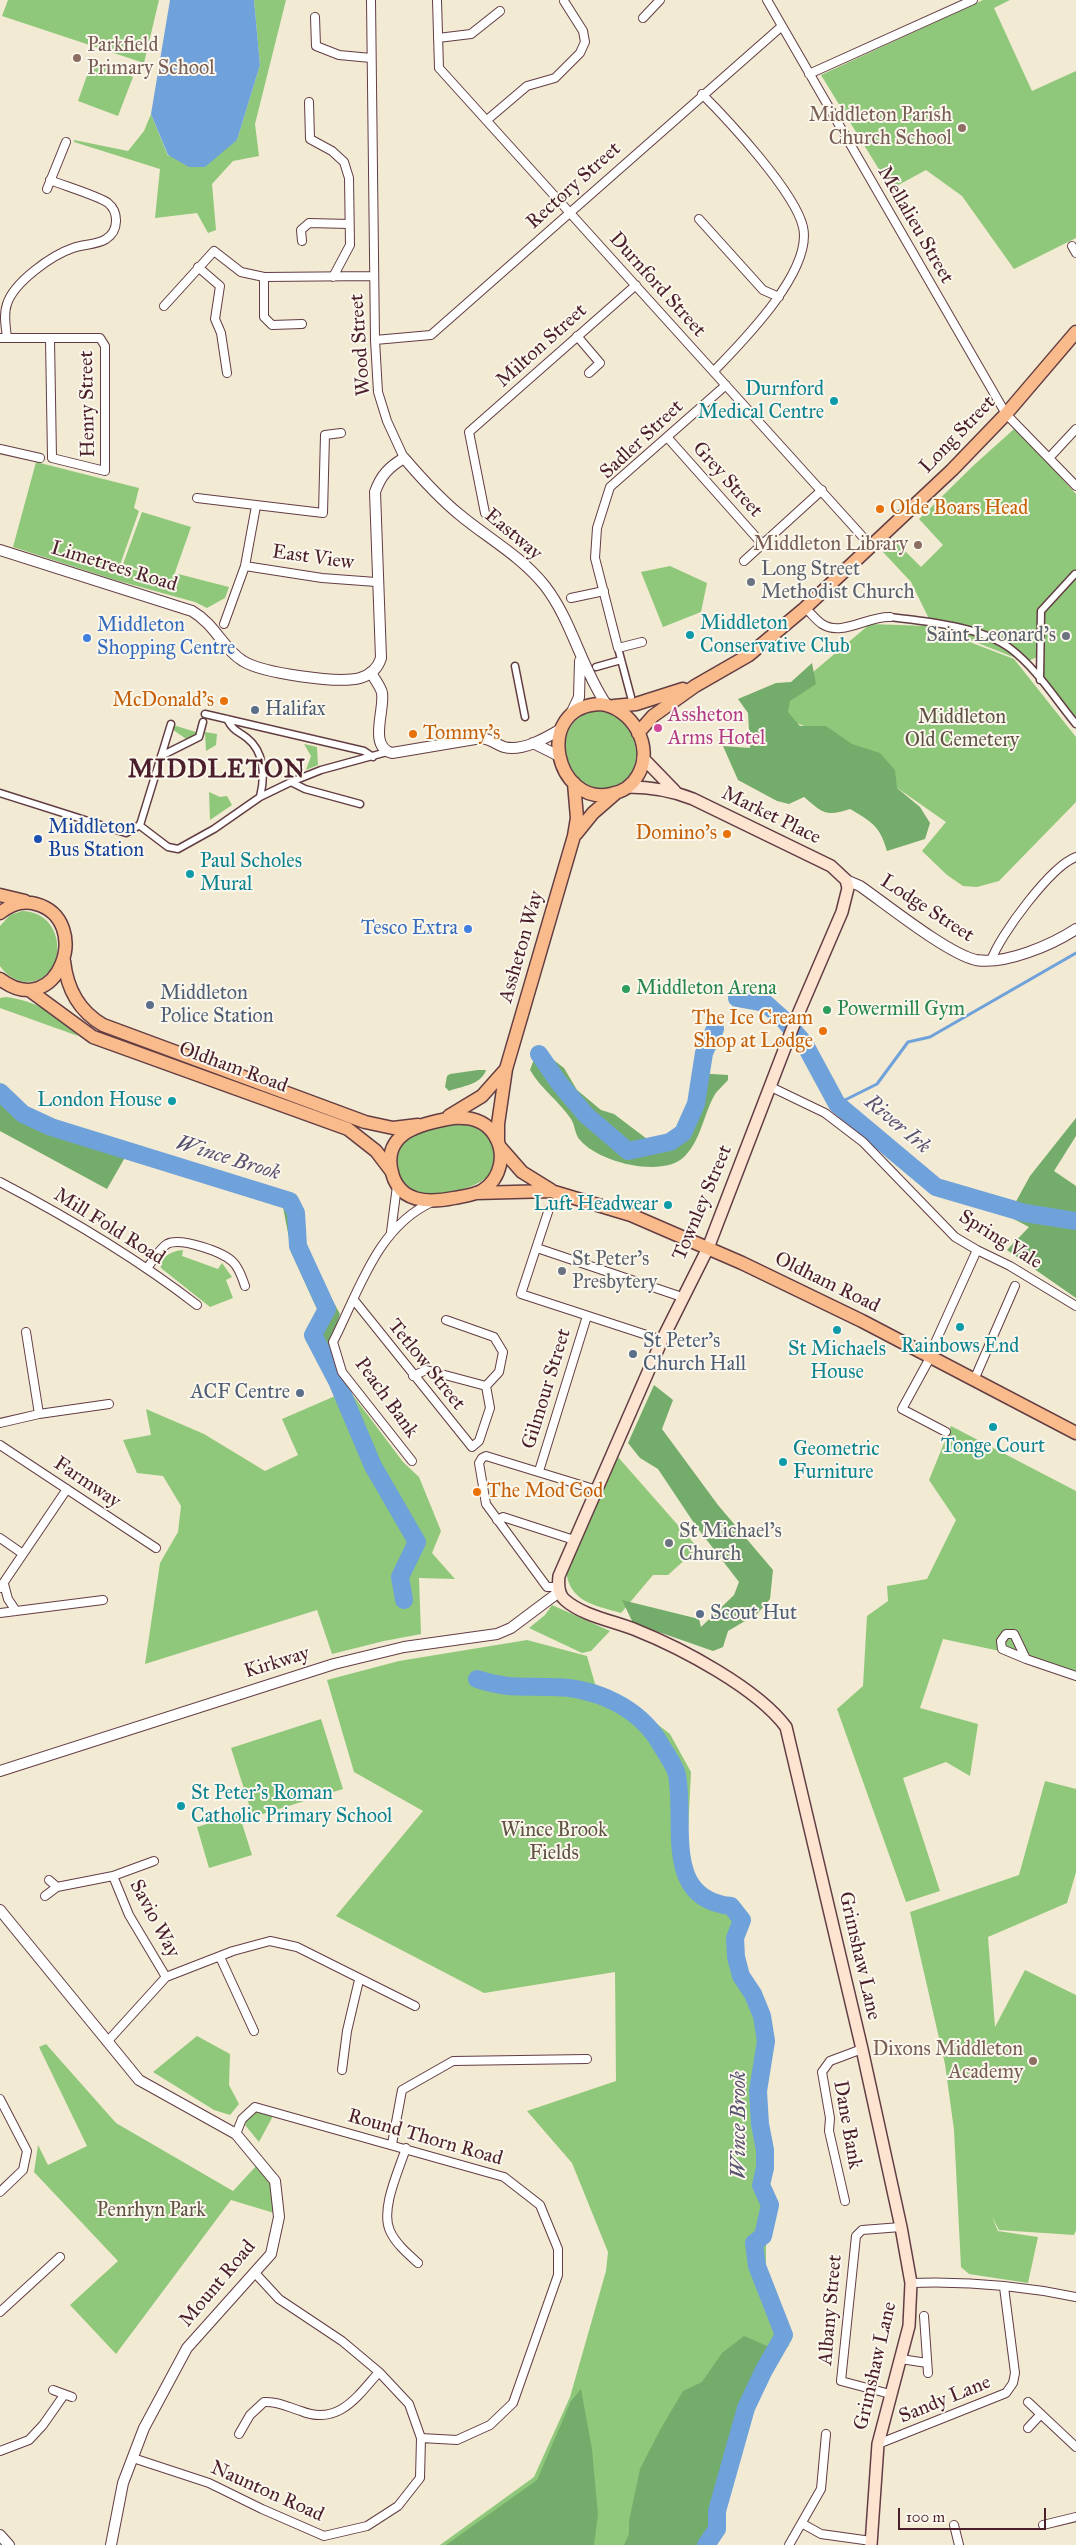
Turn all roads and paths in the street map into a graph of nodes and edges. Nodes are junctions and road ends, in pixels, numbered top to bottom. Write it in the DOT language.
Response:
graph roads {
  1 [pos="371,0"];
  2 [pos="437,0"];
  3 [pos="565,0"];
  4 [pos="660,0"];
  5 [pos="767,0"];
  6 [pos="973,0"];
  7 [pos="556,6"];
  8 [pos="500,11"];
  9 [pos="314,17"];
  10 [pos="643,18"];
  11 [pos="782,26"];
  12 [pos="438,38"];
  13 [pos="371,58"];
  14 [pos="809,74"];
  15 [pos="702,94"];
  16 [pos="309,102"];
  17 [pos="486,120"];
  18 [pos="66,142"];
  19 [pos="50,180"];
  20 [pos="47,189"];
  21 [pos="569,212"];
  22 [pos="699,218"];
  23 [pos="349,224"];
  24 [pos="302,241"];
  25 [pos="198,267"];
  26 [pos="374,276"];
  27 [pos="264,277"];
  28 [pos="333,277"];
  29 [pos="636,285"];
  30 [pos="779,297"];
  31 [pos="164,306"];
  32 [pos="302,324"];
  33 [pos="1076,332"];
  34 [pos="577,336"];
  35 [pos="3,338"];
  36 [pos="50,339"];
  37 [pos="375,340"];
  38 [pos="714,371"];
  39 [pos="589,373"];
  40 [pos="227,374"];
  41 [pos="726,385"];
  42 [pos="1006,414"];
  43 [pos="1076,429"];
  44 [pos="341,433"];
  45 [pos="667,437"];
  46 [pos="0,449"];
  47 [pos="40,458"];
  48 [pos="404,458"];
  49 [pos="1050,458"];
  50 [pos="1076,486"];
  51 [pos="822,490"];
  52 [pos="197,498"];
  53 [pos="256,506"];
  54 [pos="485,513"];
  55 [pos="762,545"];
  56 [pos="871,546"];
  57 [pos="0,551"];
  58 [pos="744,561"];
  59 [pos="245,566"];
  60 [pos="1076,574"];
  61 [pos="376,582"];
  62 [pos="604,591"];
  63 [pos="571,598"];
  64 [pos="805,608"];
  65 [pos="890,617"];
  66 [pos="219,626"];
  67 [pos="642,642"];
  68 [pos="618,648"];
  69 [pos="580,655"];
  70 [pos="621,660"];
  71 [pos="515,666"];
  72 [pos="596,667"];
  73 [pos="371,672"];
  74 [pos="1040,680"];
  75 [pos="695,686"];
  76 [pos="631,697"];
  77 [pos="610,705"];
  78 [pos="205,714"];
  79 [pos="571,714"];
  80 [pos="525,716"];
  81 [pos="227,719"];
  82 [pos="204,722"];
  83 [pos="171,724"];
  84 [pos="1076,724"];
  85 [pos="561,729"];
  86 [pos="638,733"];
  87 [pos="533,743"];
  88 [pos="387,752"];
  89 [pos="162,756"];
  90 [pos="559,756"];
  91 [pos="372,757"];
  92 [pos="643,758"];
  93 [pos="291,782"];
  94 [pos="574,783"];
  95 [pos="628,787"];
  96 [pos="676,792"];
  97 [pos="0,793"];
  98 [pos="616,793"];
  99 [pos="260,797"];
  100 [pos="360,804"];
  101 [pos="140,825"];
  102 [pos="574,836"];
  103 [pos="1076,858"];
  104 [pos="846,880"];
  105 [pos="0,896"];
  106 [pos="32,903"];
  107 [pos="0,913"];
  108 [pos="1076,929"];
  109 [pos="991,961"];
  110 [pos="64,962"];
  111 [pos="0,979"];
  112 [pos="25,990"];
  113 [pos="0,991"];
  114 [pos="506,1069"];
  115 [pos="771,1087"];
  116 [pos="439,1120"];
  117 [pos="418,1125"];
  118 [pos="499,1144"];
  119 [pos="395,1178"];
  120 [pos="0,1182"];
  121 [pos="551,1191"];
  122 [pos="476,1193"];
  123 [pos="433,1202"];
  124 [pos="549,1209"];
  125 [pos="390,1236"];
  126 [pos="537,1248"];
  127 [pos="708,1248"];
  128 [pos="977,1250"];
  129 [pos="147,1268"];
  130 [pos="245,1286"];
  131 [pos="1016,1286"];
  132 [pos="682,1297"];
  133 [pos="354,1300"];
  134 [pos="197,1305"];
  135 [pos="1076,1306"];
  136 [pos="587,1316"];
  137 [pos="446,1320"];
  138 [pos="26,1332"];
  139 [pos="662,1340"];
  140 [pos="935,1343"];
  141 [pos="931,1356"];
  142 [pos="413,1376"];
  143 [pos="974,1380"];
  144 [pos="486,1386"];
  145 [pos="109,1404"];
  146 [pos="39,1414"];
  147 [pos="0,1423"];
  148 [pos="946,1432"];
  149 [pos="1076,1433"];
  150 [pos="0,1445"];
  151 [pos="412,1461"];
  152 [pos="539,1471"];
  153 [pos="67,1489"];
  154 [pos="597,1490"];
  155 [pos="497,1520"];
  156 [pos="0,1538"];
  157 [pos="574,1540"];
  158 [pos="156,1548"];
  159 [pos="23,1554"];
  160 [pos="2,1586"];
  161 [pos="559,1590"];
  162 [pos="103,1600"];
  163 [pos="16,1611"];
  164 [pos="0,1613"];
  165 [pos="1026,1659"];
  166 [pos="1076,1676"];
  167 [pos="0,1770"];
  168 [pos="154,1861"];
  169 [pos="113,1876"];
  170 [pos="49,1880"];
  171 [pos="57,1887"];
  172 [pos="46,1896"];
  173 [pos="0,1910"];
  174 [pos="220,1957"];
  175 [pos="166,1978"];
  176 [pos="360,1980"];
  177 [pos="415,2006"];
  178 [pos="254,2031"];
  179 [pos="106,2042"];
  180 [pos="862,2048"];
  181 [pos="587,2059"];
  182 [pos="342,2070"];
  183 [pos="0,2099"];
  184 [pos="236,2134"];
  185 [pos="392,2144"];
  186 [pos="406,2148"];
  187 [pos="0,2192"];
  188 [pos="845,2202"];
  189 [pos="902,2227"];
  190 [pos="60,2257"];
  191 [pos="418,2263"];
  192 [pos="255,2273"];
  193 [pos="911,2283"];
  194 [pos="1004,2287"];
  195 [pos="1076,2297"];
  196 [pos="0,2312"];
  197 [pos="924,2316"];
  198 [pos="901,2359"];
  199 [pos="927,2363"];
  200 [pos="379,2372"];
  201 [pos="928,2373"];
  202 [pos="53,2390"];
  203 [pos="890,2394"];
  204 [pos="1028,2402"];
  205 [pos="1041,2414"];
  206 [pos="1028,2428"];
  207 [pos="239,2434"];
  208 [pos="826,2434"];
  209 [pos="421,2438"];
  210 [pos="878,2444"];
  211 [pos="1076,2447"];
  212 [pos="0,2451"];
  213 [pos="133,2458"];
  214 [pos="1076,2517"];
  215 [pos="802,2524"];
  216 [pos="1043,2525"];
  217 [pos="954,2526"];
  218 [pos="0,2535"];
  219 [pos="871,2543"];
  220 [pos="8,2545"];
  221 [pos="111,2545"];
  222 [pos="789,2545"];
  223 [pos="959,2545"];
  1 -- 13 [label="street, Wood Street"];
  2 -- 12 [label="street, Durnford Street"];
  3 -- 7 [label="street"];
  3 -- 17 [label="street"];
  4 -- 10 [label="street"];
  5 -- 11 [label="street, Mellalieu Street"];
  6 -- 14 [label="street"];
  8 -- 12 [label="street"];
  9 -- 13 [label="street"];
  11 -- 14 [label="street, Mellalieu Street"];
  11 -- 15 [label="street, Rectory Street"];
  12 -- 17 [label="street, Durnford Street"];
  13 -- 26 [label="street, Wood Street"];
  14 -- 42 [label="street, Mellalieu Street"];
  15 -- 21 [label="street, Rectory Street"];
  15 -- 30 [label="street"];
  16 -- 23 [label="street"];
  17 -- 21 [label="street, Durnford Street"];
  18 -- 19 [label="street"];
  19 -- 20 [label="street"];
  19 -- 35 [label="street"];
  21 -- 29 [label="street, Durnford Street"];
  21 -- 37 [label="street, Rectory Street"];
  22 -- 30 [label="street"];
  23 -- 24 [label="street"];
  23 -- 28 [label="street"];
  25 -- 27 [label="street"];
  25 -- 31 [label="street"];
  25 -- 40 [label="street"];
  26 -- 28 [label="street"];
  26 -- 37 [label="street, Wood Street"];
  27 -- 28 [label="street"];
  27 -- 32 [label="street"];
  29 -- 34 [label="street, Milton Street"];
  29 -- 38 [label="street, Durnford Street"];
  30 -- 38 [label="street"];
  33 -- 42 [label="main road, Long Street"];
  34 -- 39 [label="street"];
  34 -- 54 [label="street, Milton Street"];
  35 -- 36 [label="street"];
  36 -- 36 [label="street, Henry Street"];
  37 -- 48 [label="street, Wood Street"];
  38 -- 41 [label="street, Durnford Street"];
  41 -- 45 [label="street, Sadler Street"];
  41 -- 51 [label="street, Durnford Street"];
  42 -- 49 [label="street, Mellalieu Street"];
  42 -- 56 [label="main road, Long Street"];
  43 -- 49 [label="street"];
  44 -- 53 [label="street"];
  45 -- 55 [label="street, Grey Street"];
  45 -- 62 [label="street, Sadler Street"];
  46 -- 47 [label="street"];
  48 -- 61 [label="street"];
  48 -- 69 [label="street, Eastway"];
  49 -- 50 [label="street, Mellalieu Street"];
  51 -- 55 [label="street"];
  51 -- 56 [label="street, Durnford Street"];
  52 -- 53 [label="street"];
  53 -- 59 [label="street"];
  55 -- 58 [label="street"];
  56 -- 64 [label="main road, Long Street"];
  57 -- 66 [label="street, Limetrees Road"];
  59 -- 61 [label="street, East View"];
  59 -- 66 [label="street"];
  60 -- 74 [label="street"];
  61 -- 73 [label="street"];
  62 -- 63 [label="street"];
  62 -- 68 [label="street, Sadler Street"];
  64 -- 65 [label="street"];
  64 -- 75 [label="main road, Long Street"];
  65 -- 74 [label="street"];
  66 -- 73 [label="street, Limetrees Road"];
  67 -- 68 [label="street"];
  68 -- 70 [label="street"];
  69 -- 77 [label="street, Eastway"];
  69 -- 79 [label="street, Eastway"];
  70 -- 72 [label="street"];
  70 -- 76 [label="street"];
  71 -- 80 [label="street"];
  73 -- 88 [label="street"];
  74 -- 84 [label="street"];
  75 -- 77 [label="main road, Long Street"];
  75 -- 86 [label="main road, Long Street"];
  77 -- 79 [label="main road"];
  77 -- 86 [label="main road"];
  78 -- 81 [label="street"];
  79 -- 85 [label="main road"];
  81 -- 91 [label="street"];
  81 -- 99 [label="street"];
  82 -- 89 [label="street"];
  83 -- 89 [label="street"];
  85 -- 87 [label="street"];
  85 -- 90 [label="main road"];
  86 -- 92 [label="main road"];
  87 -- 88 [label="street"];
  87 -- 90 [label="street"];
  88 -- 91 [label="street"];
  89 -- 101 [label="street"];
  90 -- 94 [label="main road"];
  91 -- 93 [label="street"];
  92 -- 95 [label="main road"];
  92 -- 96 [label="main road, Market Place"];
  93 -- 99 [label="street"];
  93 -- 100 [label="street"];
  94 -- 98 [label="main road"];
  94 -- 102 [label="main road, Assheton Way"];
  95 -- 96 [label="main road, Market Place"];
  95 -- 98 [label="main road"];
  96 -- 104 [label="main road, Market Place"];
  97 -- 101 [label="street"];
  98 -- 102 [label="main road, Assheton Way"];
  99 -- 101 [label="street"];
  102 -- 114 [label="main road, Assheton Way"];
  103 -- 109 [label="street"];
  104 -- 109 [label="street, Lodge Street"];
  104 -- 115 [label="main road, Townley Street"];
  105 -- 106 [label="main road, Oldham Road"];
  106 -- 107 [label="main road"];
  106 -- 110 [label="main road, Oldham Road"];
  108 -- 109 [label="street"];
  110 -- 112 [label="main road"];
  110 -- 117 [label="main road, Oldham Road"];
  111 -- 112 [label="main road, Oldham Road"];
  112 -- 113 [label="main road"];
  112 -- 119 [label="main road, Oldham Road"];
  114 -- 116 [label="main road, Assheton Way"];
  114 -- 118 [label="main road, Assheton Way"];
  115 -- 127 [label="main road, Townley Street"];
  115 -- 128 [label="street, Spring Vale"];
  116 -- 117 [label="main road"];
  116 -- 118 [label="main road"];
  117 -- 119 [label="main road"];
  118 -- 121 [label="main road, Oldham Road"];
  118 -- 122 [label="main road"];
  119 -- 123 [label="main road"];
  119 -- 125 [label="street"];
  120 -- 129 [label="street, Mill Fold Road"];
  121 -- 122 [label="main road, Oldham Road"];
  121 -- 127 [label="main road, Oldham Road"];
  122 -- 123 [label="main road"];
  123 -- 125 [label="street, Peach Bank"];
  124 -- 126 [label="street"];
  125 -- 133 [label="street, Peach Bank"];
  126 -- 132 [label="street"];
  126 -- 136 [label="street"];
  127 -- 132 [label="main road, Townley Street"];
  127 -- 141 [label="main road, Oldham Road"];
  128 -- 135 [label="street, Spring Vale"];
  128 -- 140 [label="street"];
  129 -- 130 [label="street"];
  129 -- 134 [label="street, Mill Fold Road"];
  131 -- 143 [label="street"];
  132 -- 139 [label="main road, Townley Street"];
  133 -- 142 [label="street, Tetlow Street"];
  133 -- 151 [label="street, Peach Bank"];
  136 -- 139 [label="street"];
  136 -- 152 [label="street, Gilmour Street"];
  137 -- 144 [label="street"];
  138 -- 146 [label="street"];
  139 -- 154 [label="main road, Townley Street"];
  141 -- 143 [label="main road, Oldham Road"];
  141 -- 148 [label="street"];
  142 -- 144 [label="street"];
  142 -- 144 [label="street, Tetlow Street"];
  143 -- 149 [label="main road, Oldham Road"];
  145 -- 146 [label="street"];
  146 -- 147 [label="street"];
  150 -- 153 [label="street, Farmway"];
  152 -- 154 [label="street"];
  152 -- 155 [label="street"];
  153 -- 158 [label="street, Farmway"];
  153 -- 159 [label="street"];
  154 -- 157 [label="main road, Townley Street"];
  155 -- 157 [label="street"];
  155 -- 161 [label="street"];
  156 -- 159 [label="street"];
  157 -- 161 [label="main road, Townley Street"];
  159 -- 160 [label="street"];
  160 -- 163 [label="street"];
  161 -- 167 [label="street, Kirkway"];
  161 -- 180 [label="main road, Grimshaw Lane"];
  162 -- 163 [label="street"];
  163 -- 164 [label="street"];
  165 -- 166 [label="street"];
  168 -- 169 [label="street, Savio Way"];
  169 -- 171 [label="street, Savio Way"];
  169 -- 175 [label="street, Savio Way"];
  170 -- 171 [label="street"];
  171 -- 172 [label="street, Savio Way"];
  173 -- 179 [label="street, Mount Road"];
  174 -- 175 [label="street"];
  174 -- 176 [label="street"];
  174 -- 178 [label="street"];
  175 -- 179 [label="street"];
  176 -- 177 [label="street"];
  176 -- 182 [label="street"];
  179 -- 184 [label="street, Mount Road"];
  180 -- 188 [label="street, Dane Bank"];
  180 -- 189 [label="main road, Grimshaw Lane"];
  181 -- 185 [label="street"];
  183 -- 187 [label="street"];
  184 -- 185 [label="street, Round Thorn Road"];
  184 -- 192 [label="street, Mount Road"];
  185 -- 186 [label="street, Round Thorn Road"];
  186 -- 191 [label="street"];
  186 -- 209 [label="street, Round Thorn Road"];
  189 -- 193 [label="main road, Grimshaw Lane"];
  189 -- 203 [label="street, Albany Street"];
  190 -- 196 [label="street"];
  192 -- 200 [label="street, Naunton Road"];
  192 -- 213 [label="street, Mount Road"];
  193 -- 194 [label="street"];
  193 -- 198 [label="main road, Grimshaw Lane"];
  194 -- 195 [label="street"];
  194 -- 210 [label="street, Sandy Lane"];
  197 -- 199 [label="street"];
  198 -- 199 [label="street"];
  198 -- 203 [label="main road, Grimshaw Lane"];
  199 -- 201 [label="street"];
  200 -- 207 [label="street"];
  200 -- 209 [label="street, Naunton Road"];
  202 -- 212 [label="street"];
  203 -- 210 [label="main road, Grimshaw Lane"];
  204 -- 205 [label="street"];
  205 -- 206 [label="street"];
  205 -- 211 [label="street"];
  208 -- 215 [label="street"];
  209 -- 213 [label="street, Naunton Road"];
  210 -- 219 [label="main road, Grimshaw Lane"];
  213 -- 221 [label="street, Mount Road"];
  214 -- 216 [label="street"];
  215 -- 219 [label="street"];
  215 -- 222 [label="street"];
  217 -- 223 [label="street"];
  218 -- 220 [label="street"];
}
